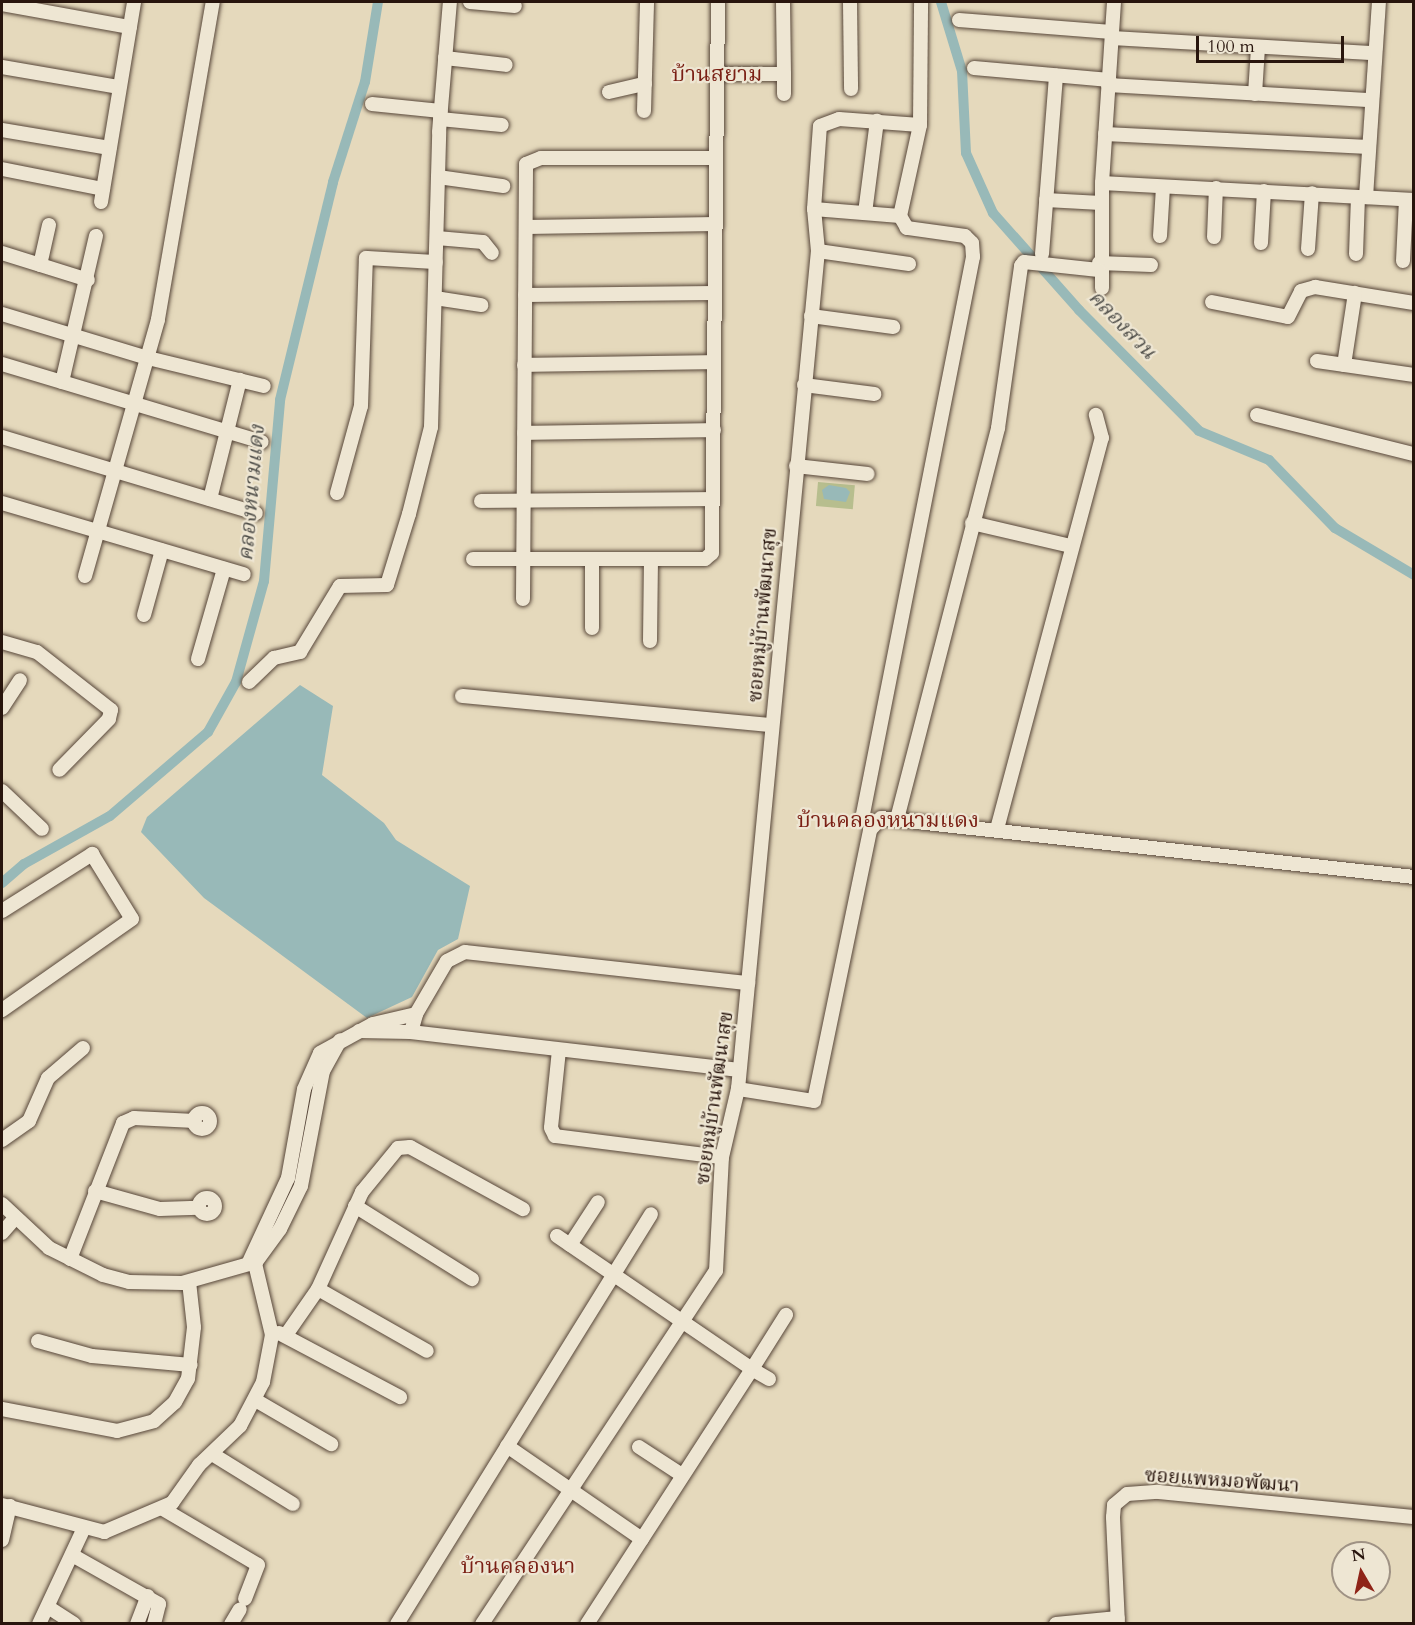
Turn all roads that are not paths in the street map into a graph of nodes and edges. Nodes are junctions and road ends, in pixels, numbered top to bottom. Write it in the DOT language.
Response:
graph roads {
  1 [pos="134,2"];
  2 [pos="213,2"];
  3 [pos="450,2"];
  4 [pos="470,2"];
  5 [pos="647,2"];
  6 [pos="718,2"];
  7 [pos="783,2"];
  8 [pos="850,2"];
  9 [pos="921,2"];
  10 [pos="1107,2"];
  11 [pos="1114,2"];
  12 [pos="1378,2"];
  13 [pos="2,4"];
  14 [pos="515,6"];
  15 [pos="959,20"];
  16 [pos="130,27"];
  17 [pos="1112,35"];
  18 [pos="1257,47"];
  19 [pos="1375,53"];
  20 [pos="445,58"];
  21 [pos="506,65"];
  22 [pos="2,67"];
  23 [pos="974,68"];
  24 [pos="717,74"];
  25 [pos="784,74"];
  26 [pos="1056,76"];
  27 [pos="1109,82"];
  28 [pos="645,84"];
  29 [pos="119,87"];
  30 [pos="851,89"];
  31 [pos="609,92"];
  32 [pos="784,94"];
  33 [pos="1255,94"];
  34 [pos="1372,100"];
  35 [pos="372,104"];
  36 [pos="644,111"];
  37 [pos="440,115"];
  38 [pos="877,121"];
  39 [pos="502,125"];
  40 [pos="920,125"];
  41 [pos="2,130"];
  42 [pos="1105,134"];
  43 [pos="1369,147"];
  44 [pos="109,148"];
  45 [pos="716,158"];
  46 [pos="2,169"];
  47 [pos="438,177"];
  48 [pos="1102,183"];
  49 [pos="503,186"];
  50 [pos="1163,187"];
  51 [pos="1216,188"];
  52 [pos="1263,191"];
  53 [pos="1312,193"];
  54 [pos="1362,197"];
  55 [pos="1046,200"];
  56 [pos="1410,200"];
  57 [pos="1101,203"];
  58 [pos="814,209"];
  59 [pos="865,213"];
  60 [pos="900,216"];
  61 [pos="716,224"];
  62 [pos="49,225"];
  63 [pos="526,226"];
  64 [pos="96,236"];
  65 [pos="1160,236"];
  66 [pos="1214,237"];
  67 [pos="436,238"];
  68 [pos="1262,243"];
  69 [pos="1308,249"];
  70 [pos="818,251"];
  71 [pos="2,253"];
  72 [pos="492,253"];
  73 [pos="1042,254"];
  74 [pos="1356,254"];
  75 [pos="1403,261"];
  76 [pos="436,262"];
  77 [pos="909,264"];
  78 [pos="40,265"];
  79 [pos="1151,266"];
  80 [pos="1099,267"];
  81 [pos="88,280"];
  82 [pos="1102,288"];
  83 [pos="714,293"];
  84 [pos="1355,293"];
  85 [pos="525,295"];
  86 [pos="435,298"];
  87 [pos="1212,302"];
  88 [pos="1413,303"];
  89 [pos="481,305"];
  90 [pos="2,314"];
  91 [pos="812,317"];
  92 [pos="892,327"];
  93 [pos="74,335"];
  94 [pos="148,358"];
  95 [pos="1317,361"];
  96 [pos="714,362"];
  97 [pos="2,364"];
  98 [pos="524,365"];
  99 [pos="1344,365"];
  100 [pos="1413,375"];
  101 [pos="240,380"];
  102 [pos="62,381"];
  103 [pos="264,386"];
  104 [pos="805,386"];
  105 [pos="874,394"];
  106 [pos="135,404"];
  107 [pos="1096,415"];
  108 [pos="1257,416"];
  109 [pos="714,430"];
  110 [pos="228,432"];
  111 [pos="524,433"];
  112 [pos="2,437"];
  113 [pos="262,442"];
  114 [pos="1413,454"];
  115 [pos="796,466"];
  116 [pos="116,472"];
  117 [pos="868,474"];
  118 [pos="337,493"];
  119 [pos="210,499"];
  120 [pos="713,499"];
  121 [pos="481,501"];
  122 [pos="524,501"];
  123 [pos="2,503"];
  124 [pos="256,513"];
  125 [pos="972,523"];
  126 [pos="98,531"];
  127 [pos="1071,546"];
  128 [pos="162,550"];
  129 [pos="473,559"];
  130 [pos="522,560"];
  131 [pos="592,560"];
  132 [pos="651,560"];
  133 [pos="224,569"];
  134 [pos="244,574"];
  135 [pos="85,576"];
  136 [pos="523,598"];
  137 [pos="144,615"];
  138 [pos="592,628"];
  139 [pos="650,641"];
  140 [pos="2,642"];
  141 [pos="198,659"];
  142 [pos="20,680"];
  143 [pos="249,682"];
  144 [pos="462,696"];
  145 [pos="2,708"];
  146 [pos="771,725"];
  147 [pos="59,770"];
  148 [pos="2,791"];
  149 [pos="863,814"];
  150 [pos="897,819"];
  151 [pos="42,829"];
  152 [pos="997,829"];
  153 [pos="1413,877"];
  154 [pos="2,910"];
  155 [pos="748,983"];
  156 [pos="2,1010"];
  157 [pos="416,1014"];
  158 [pos="360,1031"];
  159 [pos="411,1032"];
  160 [pos="83,1048"];
  161 [pos="559,1050"];
  162 [pos="739,1070"];
  163 [pos="738,1089"];
  164 [pos="195,1121"];
  165 [pos="2,1140"];
  166 [pos="722,1157"];
  167 [pos="95,1191"];
  168 [pos="598,1202"];
  169 [pos="2,1204"];
  170 [pos="355,1206"];
  171 [pos="198,1208"];
  172 [pos="523,1209"];
  173 [pos="651,1214"];
  174 [pos="14,1219"];
  175 [pos="2,1233"];
  176 [pos="557,1236"];
  177 [pos="570,1245"];
  178 [pos="70,1259"];
  179 [pos="250,1261"];
  180 [pos="614,1274"];
  181 [pos="472,1279"];
  182 [pos="189,1282"];
  183 [pos="318,1289"];
  184 [pos="786,1315"];
  185 [pos="683,1323"];
  186 [pos="272,1331"];
  187 [pos="286,1335"];
  188 [pos="38,1341"];
  189 [pos="427,1351"];
  190 [pos="191,1365"];
  191 [pos="752,1369"];
  192 [pos="769,1380"];
  193 [pos="400,1397"];
  194 [pos="256,1401"];
  195 [pos="2,1408"];
  196 [pos="331,1444"];
  197 [pos="507,1446"];
  198 [pos="639,1447"];
  199 [pos="212,1454"];
  200 [pos="682,1475"];
  201 [pos="571,1491"];
  202 [pos="293,1504"];
  203 [pos="6,1505"];
  204 [pos="163,1509"];
  205 [pos="1413,1517"];
  206 [pos="84,1528"];
  207 [pos="642,1539"];
  208 [pos="2,1540"];
  209 [pos="72,1555"];
  210 [pos="148,1596"];
  211 [pos="48,1607"];
  212 [pos="1118,1621"];
  213 [pos="39,1623"];
  214 [pos="74,1623"];
  215 [pos="138,1623"];
  216 [pos="154,1623"];
  217 [pos="231,1623"];
  218 [pos="397,1623"];
  219 [pos="482,1623"];
  220 [pos="587,1623"];
  221 [pos="1056,1623"];
  1 -- 16 [label="street"];
  2 -- 94 [label="street"];
  3 -- 20 [label="street"];
  4 -- 14 [label="street"];
  5 -- 28 [label="street"];
  6 -- 24 [label="street"];
  7 -- 25 [label="street"];
  8 -- 30 [label="street"];
  9 -- 40 [label="street"];
  10 -- 11 [label="street"];
  11 -- 17 [label="street"];
  12 -- 19 [label="street"];
  13 -- 16 [label="street"];
  15 -- 17 [label="street"];
  16 -- 29 [label="street"];
  17 -- 18 [label="street"];
  17 -- 27 [label="street"];
  18 -- 19 [label="street"];
  18 -- 33 [label="street"];
  19 -- 34 [label="street"];
  20 -- 21 [label="street"];
  20 -- 37 [label="street"];
  22 -- 29 [label="street"];
  23 -- 26 [label="street"];
  24 -- 25 [label="street"];
  24 -- 45 [label="street"];
  25 -- 32 [label="street"];
  26 -- 27 [label="street"];
  26 -- 55 [label="street"];
  27 -- 33 [label="street"];
  27 -- 42 [label="street"];
  28 -- 31 [label="street"];
  28 -- 36 [label="street"];
  29 -- 44 [label="street"];
  33 -- 34 [label="street"];
  34 -- 43 [label="street"];
  35 -- 37 [label="street"];
  37 -- 39 [label="street"];
  37 -- 47 [label="street"];
  38 -- 40 [label="street, ซอยหมู่บ้านพัฒนาสุข"];
  38 -- 58 [label="street, ซอยหมู่บ้านพัฒนาสุข"];
  38 -- 59 [label="street"];
  40 -- 60 [label="street"];
  41 -- 44 [label="street"];
  42 -- 43 [label="street"];
  42 -- 48 [label="street"];
  43 -- 54 [label="street"];
  44 -- 46 [label="street"];
  45 -- 61 [label="street"];
  45 -- 63 [label="street"];
  47 -- 49 [label="street"];
  47 -- 67 [label="street"];
  48 -- 50 [label="street"];
  48 -- 57 [label="street"];
  50 -- 51 [label="street"];
  50 -- 65 [label="street"];
  51 -- 52 [label="street"];
  51 -- 66 [label="street"];
  52 -- 53 [label="street"];
  52 -- 68 [label="street"];
  53 -- 54 [label="street"];
  53 -- 69 [label="street"];
  54 -- 56 [label="street"];
  54 -- 74 [label="street"];
  55 -- 57 [label="street"];
  55 -- 73 [label="street"];
  56 -- 75 [label="street"];
  57 -- 80 [label="street"];
  58 -- 59 [label="street"];
  58 -- 70 [label="street, ซอยหมู่บ้านพัฒนาสุข"];
  59 -- 60 [label="street"];
  60 -- 149 [label="street"];
  61 -- 63 [label="street"];
  61 -- 83 [label="street"];
  62 -- 78 [label="street"];
  63 -- 85 [label="street"];
  64 -- 81 [label="street"];
  67 -- 72 [label="street"];
  67 -- 76 [label="street"];
  70 -- 77 [label="street"];
  70 -- 91 [label="street, ซอยหมู่บ้านพัฒนาสุข"];
  71 -- 78 [label="street"];
  76 -- 86 [label="street"];
  76 -- 118 [label="street"];
  78 -- 81 [label="street"];
  79 -- 80 [label="street"];
  80 -- 82 [label="street"];
  80 -- 125 [label="street"];
  81 -- 93 [label="street"];
  83 -- 85 [label="street"];
  83 -- 96 [label="street"];
  84 -- 87 [label="street"];
  84 -- 88 [label="street"];
  84 -- 99 [label="street"];
  85 -- 98 [label="street"];
  86 -- 89 [label="street"];
  86 -- 143 [label="street"];
  90 -- 93 [label="street"];
  91 -- 92 [label="street"];
  91 -- 104 [label="street, ซอยหมู่บ้านพัฒนาสุข"];
  93 -- 94 [label="street"];
  93 -- 102 [label="street"];
  94 -- 101 [label="street"];
  94 -- 106 [label="street"];
  95 -- 99 [label="street"];
  96 -- 98 [label="street"];
  96 -- 109 [label="street"];
  97 -- 102 [label="street"];
  98 -- 111 [label="street"];
  99 -- 100 [label="street"];
  101 -- 103 [label="street"];
  101 -- 110 [label="street"];
  102 -- 106 [label="street"];
  104 -- 105 [label="street"];
  104 -- 115 [label="street, ซอยหมู่บ้านพัฒนาสุข"];
  106 -- 110 [label="street"];
  106 -- 116 [label="street"];
  107 -- 127 [label="street"];
  108 -- 114 [label="street"];
  109 -- 111 [label="street"];
  109 -- 120 [label="street"];
  110 -- 113 [label="street"];
  110 -- 119 [label="street"];
  111 -- 122 [label="street"];
  112 -- 116 [label="street"];
  115 -- 117 [label="street"];
  115 -- 146 [label="street, ซอยหมู่บ้านพัฒนาสุข"];
  116 -- 119 [label="street"];
  116 -- 126 [label="street"];
  119 -- 124 [label="street"];
  120 -- 122 [label="street"];
  120 -- 132 [label="street"];
  121 -- 122 [label="street"];
  122 -- 130 [label="street"];
  123 -- 126 [label="street"];
  125 -- 127 [label="street"];
  125 -- 150 [label="street"];
  126 -- 128 [label="street"];
  126 -- 135 [label="street"];
  127 -- 152 [label="street"];
  128 -- 133 [label="street"];
  128 -- 137 [label="street"];
  129 -- 130 [label="street"];
  130 -- 131 [label="street"];
  130 -- 136 [label="street"];
  131 -- 132 [label="street"];
  131 -- 138 [label="street"];
  132 -- 139 [label="street"];
  133 -- 134 [label="street"];
  133 -- 141 [label="street"];
  140 -- 147 [label="street"];
  142 -- 145 [label="street"];
  144 -- 146 [label="street"];
  146 -- 155 [label="street, ซอยหมู่บ้านพัฒนาสุข"];
  148 -- 151 [label="street"];
  150 -- 152 [label="street"];
  150 -- 163 [label="street"];
  152 -- 153 [label="street"];
  154 -- 156 [label="street"];
  155 -- 157 [label="street"];
  155 -- 162 [label="street, ซอยหมู่บ้านพัฒนาสุข"];
  157 -- 158 [label="street"];
  157 -- 159 [label="street"];
  158 -- 159 [label="street"];
  158 -- 179 [label="street"];
  159 -- 161 [label="street"];
  160 -- 165 [label="street"];
  161 -- 162 [label="street"];
  161 -- 166 [label="street"];
  162 -- 163 [label="street, ซอยหมู่บ้านพัฒนาสุข"];
  163 -- 166 [label="street, ซอยหมู่บ้านพัฒนาสุข"];
  164 -- 167 [label="street"];
  166 -- 185 [label="street, ซอยหมู่บ้านพัฒนาสุข"];
  167 -- 171 [label="street"];
  167 -- 178 [label="street"];
  168 -- 177 [label="street"];
  169 -- 174 [label="street"];
  170 -- 172 [label="street"];
  170 -- 181 [label="street"];
  170 -- 183 [label="street"];
  173 -- 180 [label="street"];
  174 -- 175 [label="street"];
  174 -- 178 [label="street"];
  176 -- 177 [label="street"];
  177 -- 180 [label="street"];
  178 -- 182 [label="street"];
  179 -- 182 [label="street"];
  179 -- 186 [label="street"];
  180 -- 185 [label="street"];
  180 -- 197 [label="street"];
  182 -- 190 [label="street"];
  183 -- 187 [label="street"];
  183 -- 189 [label="street"];
  184 -- 191 [label="street"];
  185 -- 191 [label="street"];
  185 -- 201 [label="street, ซอยหมู่บ้านพัฒนาสุข"];
  186 -- 187 [label="street"];
  186 -- 194 [label="street"];
  187 -- 193 [label="street"];
  188 -- 190 [label="street"];
  190 -- 195 [label="street"];
  191 -- 192 [label="street"];
  191 -- 200 [label="street"];
  194 -- 196 [label="street"];
  194 -- 199 [label="street"];
  197 -- 201 [label="street"];
  197 -- 218 [label="street"];
  198 -- 200 [label="street"];
  199 -- 202 [label="street"];
  199 -- 204 [label="street"];
  200 -- 207 [label="street"];
  201 -- 207 [label="street"];
  201 -- 219 [label="street, ซอยหมู่บ้านพัฒนาสุข"];
  203 -- 206 [label="street"];
  203 -- 208 [label="street"];
  204 -- 206 [label="street"];
  204 -- 217 [label="street"];
  205 -- 212 [label="street, ซอยแพหมอพัฒนา"];
  206 -- 209 [label="street"];
  207 -- 220 [label="street"];
  209 -- 210 [label="street"];
  209 -- 211 [label="street"];
  210 -- 215 [label="street"];
  210 -- 216 [label="street"];
  211 -- 213 [label="street"];
  211 -- 214 [label="street"];
  212 -- 221 [label="street"];
}
